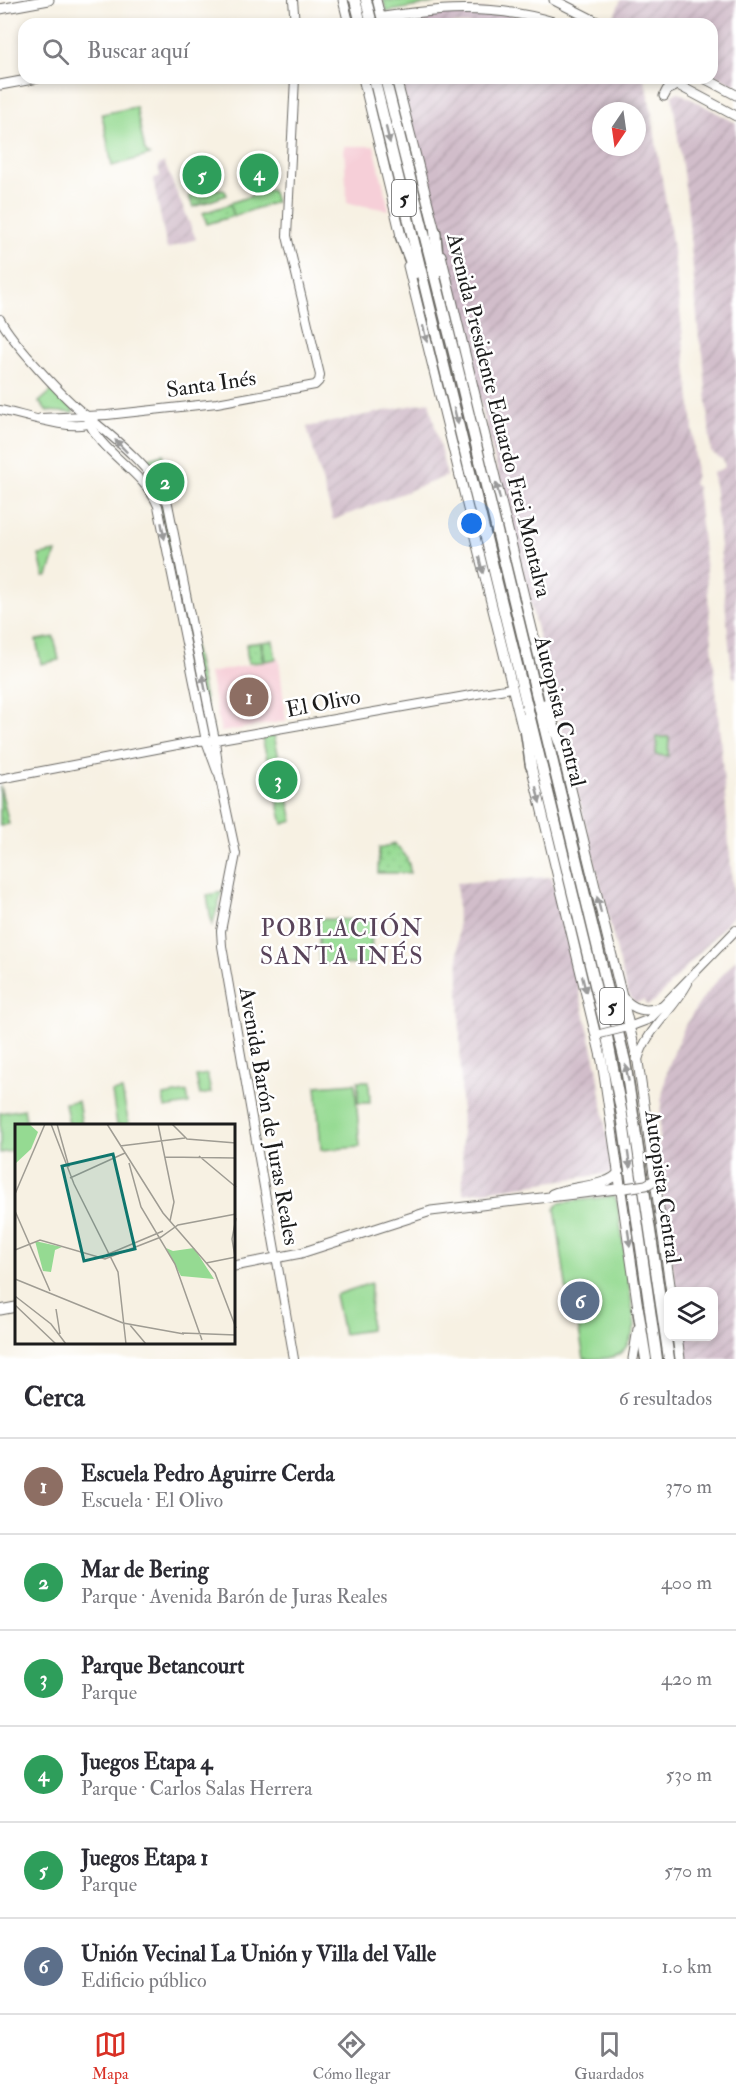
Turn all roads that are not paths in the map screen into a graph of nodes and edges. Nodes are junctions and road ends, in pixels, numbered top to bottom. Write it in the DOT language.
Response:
graph roads {
  1 [pos="49,0"];
  2 [pos="293,0"];
  3 [pos="343,0"];
  4 [pos="356,0"];
  5 [pos="366,0"];
  6 [pos="376,0"];
  7 [pos="554,0"];
  8 [pos="0,9"];
  9 [pos="294,18"];
  10 [pos="346,18"];
  11 [pos="360,18"];
  12 [pos="376,18"];
  13 [pos="378,18"];
  14 [pos="389,18"];
  15 [pos="547,18"];
  16 [pos="589,18"];
  17 [pos="18,82"];
  18 [pos="295,84"];
  19 [pos="364,84"];
  20 [pos="375,84"];
  21 [pos="387,84"];
  22 [pos="398,84"];
  23 [pos="715,84"];
  24 [pos="0,85"];
  25 [pos="678,85"];
  26 [pos="736,95"];
  27 [pos="664,96"];
  28 [pos="736,116"];
  29 [pos="435,231"];
  30 [pos="401,237"];
  31 [pos="445,316"];
  32 [pos="432,318"];
  33 [pos="0,319"];
  34 [pos="0,410"];
  35 [pos="90,420"];
  36 [pos="167,499"];
  37 [pos="158,506"];
  38 [pos="529,659"];
  39 [pos="516,660"];
  40 [pos="511,688"];
  41 [pos="215,740"];
  42 [pos="206,741"];
  43 [pos="559,741"];
  44 [pos="531,766"];
  45 [pos="219,774"];
  46 [pos="0,779"];
  47 [pos="736,930"];
  48 [pos="691,978"];
  49 [pos="622,996"];
  50 [pos="662,1007"];
  51 [pos="627,1027"];
  52 [pos="598,1035"];
  53 [pos="638,1062"];
  54 [pos="619,1172"];
  55 [pos="654,1178"];
  56 [pos="623,1188"];
  57 [pos="550,1195"];
  58 [pos="277,1258"];
  59 [pos="236,1266"];
  60 [pos="670,1287"];
  61 [pos="15,1307"];
  62 [pos="638,1309"];
  63 [pos="0,1310"];
  64 [pos="678,1341"];
  65 [pos="294,1359"];
  66 [pos="633,1359"];
  67 [pos="646,1359"];
  68 [pos="657,1359"];
  69 [pos="669,1359"];
  70 [pos="680,1359"];
  1 -- 8 [label="main road"];
  2 -- 9 [label="street"];
  3 -- 10 [label="main road"];
  4 -- 11 [label="highway, bridge"];
  5 -- 12 [label="highway, bridge"];
  6 -- 13 [label="main road"];
  7 -- 16 [label="main road"];
  14 -- 15 [label="main road"];
  17 -- 24 [label="main road"];
  18 -- 35 [label="street, Santa Inés"];
  19 -- 30 [label="main road"];
  20 -- 32 [label="highway, Autopista Central / 5, one-way"];
  21 -- 31 [label="highway, Autopista Central / 5"];
  22 -- 29 [label="main road, Avenida Presidente Eduardo Frei Montalva"];
  23 -- 26 [label="main road"];
  25 -- 27 [label="main road"];
  25 -- 28 [label="main road"];
  29 -- 31 [label="highway"];
  43 -- 29 [label="main road, Avenida Presidente Eduardo Frei Montalva, one-way"];
  30 -- 32 [label="highway"];
  30 -- 40 [label="main road, one-way"];
  31 -- 38 [label="highway, Autopista Central / 5"];
  32 -- 39 [label="highway, Autopista Central / 5, one-way"];
  33 -- 35 [label="street, Avenida Barón de Juras Reales"];
  34 -- 35 [label="street, Santa Inés"];
  36 -- 35 [label="street, Avenida Barón de Juras Reales, one-way"];
  35 -- 37 [label="street, Avenida Barón de Juras Reales"];
  36 -- 37 [label="street"];
  41 -- 36 [label="street, Avenida Barón de Juras Reales, one-way"];
  37 -- 42 [label="street, Avenida Barón de Juras Reales, one-way"];
  38 -- 43 [label="highway"];
  69 -- 38 [label="highway, Autopista Central / 5, one-way"];
  39 -- 44 [label="highway"];
  39 -- 68 [label="highway, Autopista Central / 5, one-way"];
  40 -- 41 [label="street, El Olivo"];
  40 -- 44 [label="main road"];
  41 -- 42 [label="street, El Olivo"];
  41 -- 45 [label="street, Avenida Barón de Juras Reales"];
  42 -- 45 [label="street, Avenida Barón de Juras Reales"];
  42 -- 46 [label="street, El Olivo"];
  49 -- 43 [label="main road, Avenida Presidente Eduardo Frei Montalva, one-way"];
  44 -- 52 [label="main road, one-way"];
  45 -- 58 [label="street, Avenida Barón de Juras Reales"];
  47 -- 48 [label="street"];
  48 -- 50 [label="street"];
  48 -- 53 [label="street"];
  49 -- 50 [label="main road"];
  49 -- 51 [label="main road, Avenida Presidente Eduardo Frei Montalva"];
  50 -- 51 [label="street"];
  51 -- 52 [label="street, bridge"];
  51 -- 53 [label="main road, Avenida Presidente Eduardo Frei Montalva"];
  52 -- 54 [label="main road"];
  53 -- 55 [label="main road, Avenida Presidente Eduardo Frei Montalva"];
  54 -- 56 [label="main road"];
  54 -- 57 [label="main road"];
  55 -- 56 [label="main road, bridge"];
  55 -- 60 [label="main road, Avenida Presidente Eduardo Frei Montalva"];
  56 -- 57 [label="main road"];
  56 -- 62 [label="main road, one-way"];
  57 -- 58 [label="main road"];
  58 -- 59 [label="main road"];
  58 -- 65 [label="street, Avenida Barón de Juras Reales"];
  61 -- 63 [label="main road"];
  62 -- 66 [label="main road"];
  62 -- 67 [label="highway"];
  64 -- 70 [label="main road"];
}
